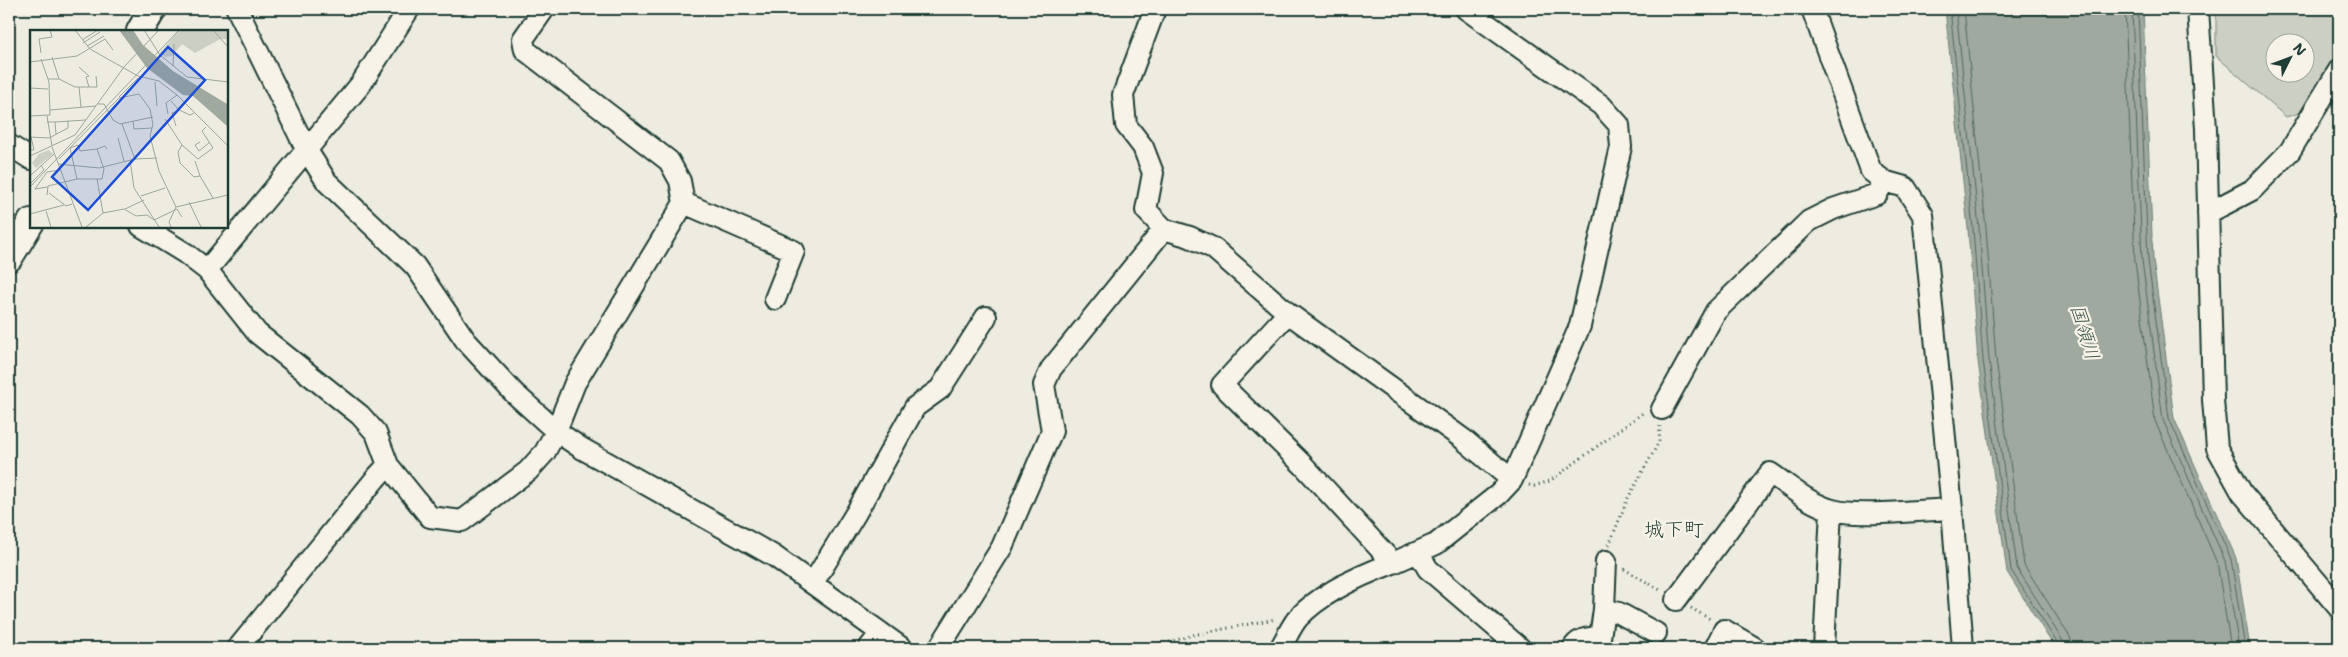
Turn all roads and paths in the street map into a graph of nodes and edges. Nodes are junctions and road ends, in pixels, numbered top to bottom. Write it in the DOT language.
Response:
graph roads {
  1 [pos="237,9"];
  2 [pos="410,9"];
  3 [pos="544,9"];
  4 [pos="1155,9"];
  5 [pos="1466,9"];
  6 [pos="1812,9"];
  7 [pos="2198,9"];
  8 [pos="2339,70"];
  9 [pos="9,144"];
  10 [pos="306,149"];
  11 [pos="30,158"];
  12 [pos="1884,181"];
  13 [pos="684,203"];
  14 [pos="2208,213"];
  15 [pos="30,224"];
  16 [pos="144,228"];
  17 [pos="1164,229"];
  18 [pos="9,258"];
  19 [pos="207,270"];
  20 [pos="775,299"];
  21 [pos="1288,312"];
  22 [pos="986,318"];
  23 [pos="1662,409"];
  24 [pos="556,431"];
  25 [pos="388,465"];
  26 [pos="1512,480"];
  27 [pos="1952,509"];
  28 [pos="1831,510"];
  29 [pos="1418,552"];
  30 [pos="1606,561"];
  31 [pos="1393,563"];
  32 [pos="813,583"];
  33 [pos="1676,600"];
  34 [pos="2339,608"];
  35 [pos="1604,609"];
  36 [pos="1298,619"];
  37 [pos="1656,633"];
  38 [pos="875,640"];
  39 [pos="1598,643"];
  40 [pos="238,648"];
  41 [pos="902,648"];
  42 [pos="939,648"];
  43 [pos="1150,648"];
  44 [pos="1280,648"];
  45 [pos="1520,648"];
  46 [pos="1572,648"];
  47 [pos="1716,648"];
  48 [pos="1755,648"];
  49 [pos="1824,648"];
  50 [pos="1963,648"];
  1 -- 10 [label="street"];
  2 -- 10 [label="street"];
  3 -- 13 [label="street"];
  4 -- 17 [label="street"];
  5 -- 26 [label="street"];
  6 -- 12 [label="street"];
  7 -- 14 [label="street"];
  8 -- 14 [label="street"];
  9 -- 11 [label="street"];
  10 -- 19 [label="street"];
  10 -- 24 [label="street"];
  12 -- 23 [label="street"];
  12 -- 27 [label="street"];
  13 -- 20 [label="street"];
  13 -- 24 [label="street"];
  14 -- 34 [label="street"];
  15 -- 18 [label="main road"];
  16 -- 19 [label="street"];
  17 -- 21 [label="street"];
  17 -- 42 [label="street"];
  19 -- 25 [label="street"];
  21 -- 26 [label="street"];
  21 -- 31 [label="street"];
  22 -- 32 [label="street"];
  23 -- 26 [label="path"];
  23 -- 30 [label="path"];
  24 -- 25 [label="street"];
  24 -- 32 [label="street"];
  25 -- 40 [label="street"];
  26 -- 29 [label="street"];
  27 -- 28 [label="street"];
  27 -- 50 [label="street"];
  28 -- 33 [label="street"];
  28 -- 49 [label="street"];
  29 -- 31 [label="street"];
  29 -- 45 [label="street"];
  30 -- 35 [label="street"];
  31 -- 36 [label="street"];
  32 -- 38 [label="street"];
  35 -- 37 [label="street"];
  35 -- 39 [label="street"];
  36 -- 43 [label="path"];
  36 -- 44 [label="street"];
  38 -- 41 [label="street"];
  39 -- 46 [label="street"];
  47 -- 48 [label="street"];
}
